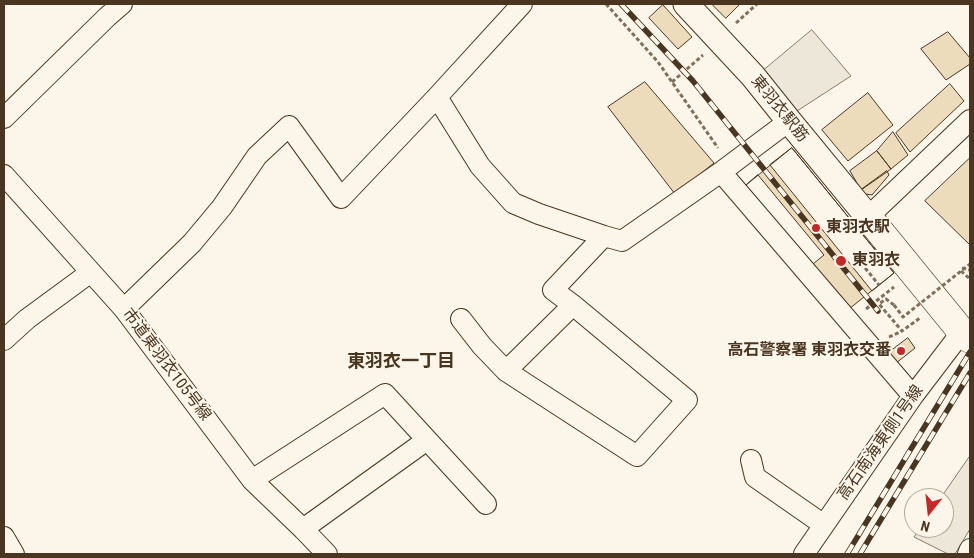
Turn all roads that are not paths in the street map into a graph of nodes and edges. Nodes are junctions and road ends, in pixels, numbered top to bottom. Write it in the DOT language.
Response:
graph roads {
  1 [pos="522,4"];
  2 [pos="686,4"];
  3 [pos="109,7"];
  4 [pos="437,97"];
  5 [pos="4,118"];
  6 [pos="970,120"];
  7 [pos="789,121"];
  8 [pos="721,172"];
  9 [pos="4,175"];
  10 [pos="868,217"];
  11 [pos="604,236"];
  12 [pos="91,272"];
  13 [pos="573,304"];
  14 [pos="124,309"];
  15 [pos="461,319"];
  16 [pos="966,336"];
  17 [pos="4,340"];
  18 [pos="506,371"];
  19 [pos="913,396"];
  20 [pos="427,440"];
  21 [pos="751,460"];
  22 [pos="252,480"];
  23 [pos="486,504"];
  24 [pos="824,525"];
  25 [pos="303,529"];
  26 [pos="4,537"];
  27 [pos="970,550"];
  28 [pos="14,554"];
  29 [pos="327,554"];
  30 [pos="804,554"];
  31 [pos="968,554"];
  1 -- 4 [label="street"];
  2 -- 7 [label="street, 東羽衣駅筋"];
  3 -- 5 [label="street"];
  4 -- 11 [label="street"];
  4 -- 14 [label="street"];
  6 -- 10 [label="street"];
  7 -- 8 [label="street"];
  7 -- 10 [label="street, 東羽衣駅筋"];
  8 -- 11 [label="street"];
  8 -- 19 [label="street"];
  9 -- 12 [label="street, 市道東羽衣105号線"];
  10 -- 16 [label="main road"];
  11 -- 13 [label="street"];
  12 -- 14 [label="street, 市道東羽衣105号線"];
  12 -- 17 [label="street"];
  13 -- 18 [label="street"];
  13 -- 18 [label="street"];
  14 -- 22 [label="street, 市道東羽衣105号線"];
  15 -- 18 [label="street"];
  16 -- 19 [label="street, 高石南海東側1号線"];
  19 -- 24 [label="street, 高石南海東側1号線"];
  20 -- 22 [label="street"];
  20 -- 23 [label="street"];
  20 -- 25 [label="street"];
  21 -- 24 [label="street"];
  22 -- 25 [label="street, 市道東羽衣105号線"];
  24 -- 30 [label="street, 高石南海東側1号線"];
  25 -- 29 [label="street, 市道東羽衣105号線"];
  26 -- 28 [label="street"];
  27 -- 31 [label="street"];
}
